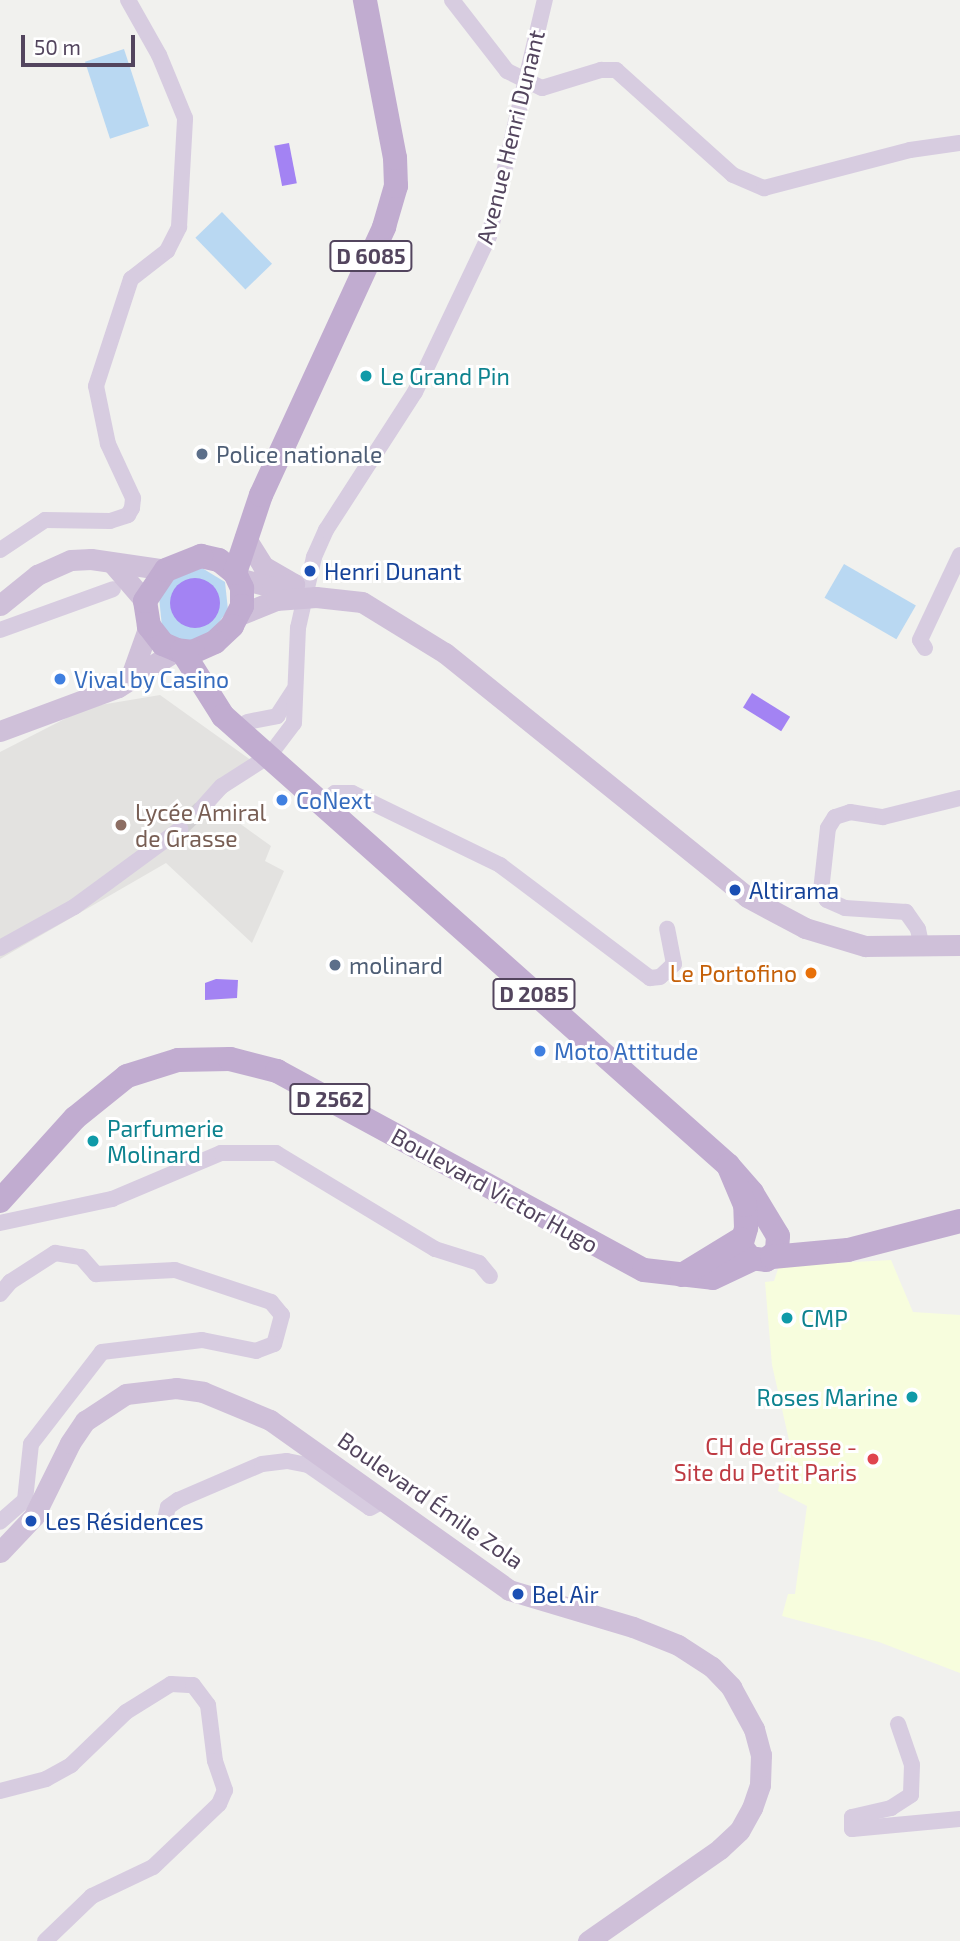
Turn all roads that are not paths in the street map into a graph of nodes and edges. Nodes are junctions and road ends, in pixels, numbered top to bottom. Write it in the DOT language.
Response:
graph roads {
  1 [pos="128,0"];
  2 [pos="365,0"];
  3 [pos="452,0"];
  4 [pos="545,0"];
  5 [pos="524,80"];
  6 [pos="960,143"];
  7 [pos="261,495"];
  8 [pos="245,537"];
  9 [pos="0,550"];
  10 [pos="960,555"];
  11 [pos="201,556"];
  12 [pos="113,564"];
  13 [pos="166,570"];
  14 [pos="236,576"];
  15 [pos="274,586"];
  16 [pos="113,589"];
  17 [pos="145,601"];
  18 [pos="362,602"];
  19 [pos="0,606"];
  20 [pos="239,615"];
  21 [pos="149,626"];
  22 [pos="0,630"];
  23 [pos="215,642"];
  24 [pos="925,648"];
  25 [pos="179,650"];
  26 [pos="130,679"];
  27 [pos="294,691"];
  28 [pos="247,722"];
  29 [pos="0,731"];
  30 [pos="272,752"];
  31 [pos="960,799"];
  32 [pos="323,804"];
  33 [pos="201,809"];
  34 [pos="180,829"];
  35 [pos="667,929"];
  36 [pos="960,945"];
  37 [pos="0,948"];
  38 [pos="922,948"];
  39 [pos="0,1200"];
  40 [pos="960,1221"];
  41 [pos="0,1223"];
  42 [pos="760,1240"];
  43 [pos="490,1276"];
  44 [pos="0,1294"];
  45 [pos="381,1502"];
  46 [pos="165,1519"];
  47 [pos="0,1522"];
  48 [pos="0,1552"];
  49 [pos="898,1724"];
  50 [pos="1,1792"];
  51 [pos="960,1819"];
  52 [pos="45,1941"];
  53 [pos="588,1941"];
  1 -- 9 [label="street"];
  2 -- 7 [label="main road, D 6085"];
  3 -- 5 [label="street"];
  4 -- 5 [label="street, Avenue Henri Dunant"];
  5 -- 6 [label="street"];
  5 -- 27 [label="street, Avenue Henri Dunant"];
  7 -- 8 [label="main road, D 6085"];
  7 -- 11 [label="main road, D 6085"];
  8 -- 14 [label="main road, D 6085"];
  8 -- 15 [label="main road"];
  10 -- 24 [label="street"];
  11 -- 13 [label="main road"];
  11 -- 14 [label="main road"];
  12 -- 13 [label="main road"];
  12 -- 17 [label="main road"];
  12 -- 19 [label="main road"];
  13 -- 17 [label="main road"];
  14 -- 15 [label="main road"];
  14 -- 20 [label="main road"];
  15 -- 18 [label="main road, bridge"];
  15 -- 18 [label="main road, bridge"];
  15 -- 20 [label="main road"];
  16 -- 22 [label="street"];
  17 -- 21 [label="main road"];
  18 -- 38 [label="main road"];
  20 -- 23 [label="main road"];
  21 -- 25 [label="main road"];
  21 -- 26 [label="main road"];
  23 -- 25 [label="main road"];
  23 -- 28 [label="main road, D 2085"];
  25 -- 26 [label="main road"];
  25 -- 30 [label="main road, D 2085"];
  26 -- 29 [label="main road"];
  27 -- 28 [label="street"];
  27 -- 30 [label="street, Avenue Henri Dunant"];
  28 -- 30 [label="main road, D 2085"];
  30 -- 32 [label="main road, D 2085"];
  30 -- 33 [label="street"];
  31 -- 38 [label="street"];
  32 -- 35 [label="street"];
  32 -- 42 [label="main road, D 2085"];
  34 -- 37 [label="street"];
  36 -- 38 [label="main road"];
  39 -- 42 [label="main road, Boulevard Victor Hugo / D 2562"];
  40 -- 42 [label="main road, D 2562"];
  41 -- 43 [label="street"];
  44 -- 47 [label="street"];
  45 -- 46 [label="street"];
  45 -- 48 [label="main road, Boulevard Émile Zola"];
  45 -- 53 [label="main road, Boulevard Émile Zola"];
  49 -- 51 [label="street"];
  50 -- 52 [label="street"];
}
